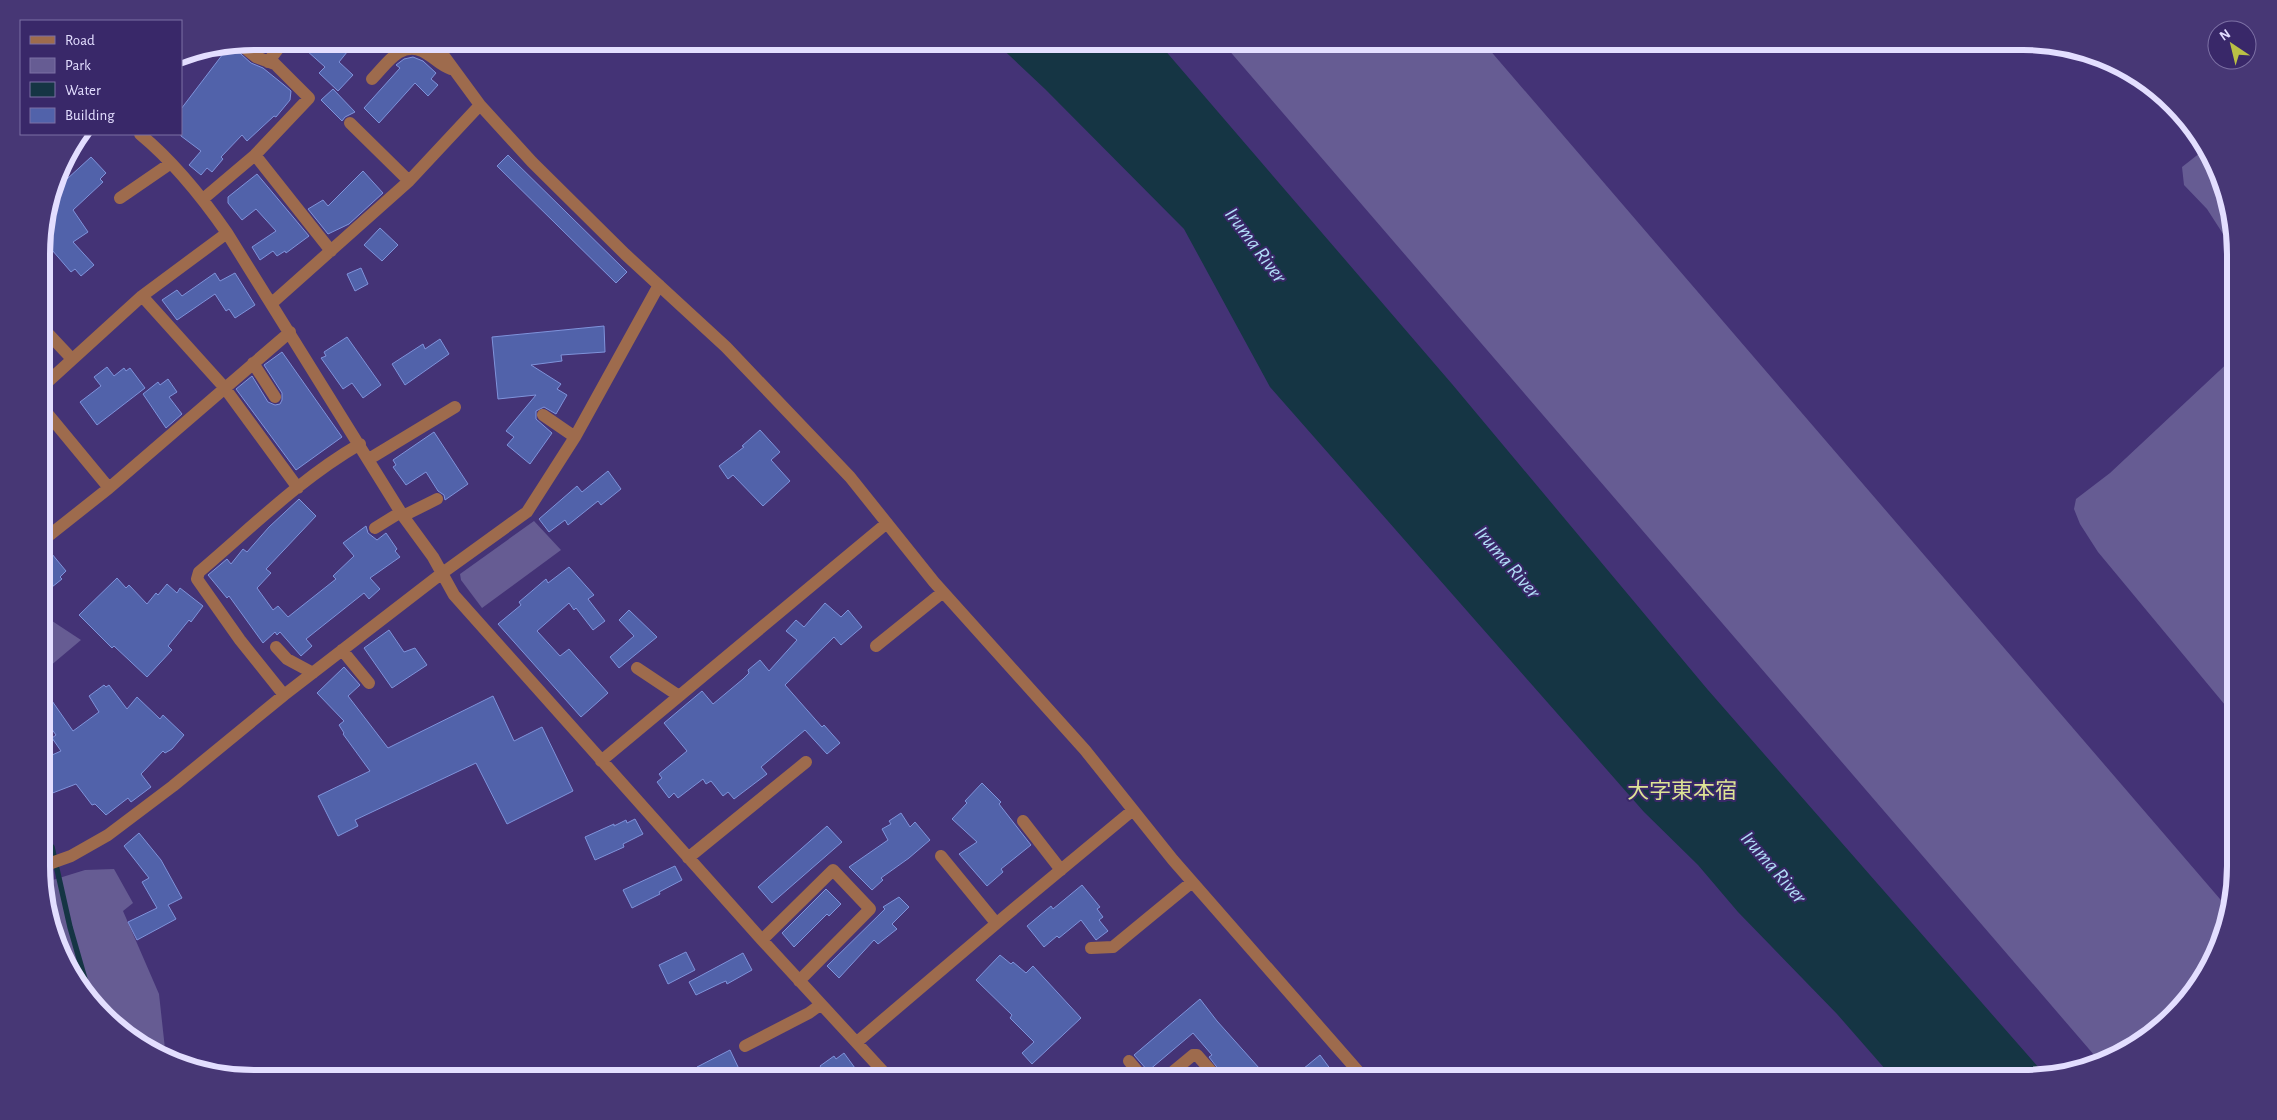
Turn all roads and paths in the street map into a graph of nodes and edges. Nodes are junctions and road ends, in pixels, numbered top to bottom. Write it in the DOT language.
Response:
graph roads {
  1 [pos="247,50"];
  2 [pos="277,50"];
  3 [pos="400,50"];
  4 [pos="418,50"];
  5 [pos="439,50"];
  6 [pos="268,62"];
  7 [pos="452,69"];
  8 [pos="372,79"];
  9 [pos="480,105"];
  10 [pos="350,123"];
  11 [pos="141,135"];
  12 [pos="255,155"];
  13 [pos="171,163"];
  14 [pos="409,181"];
  15 [pos="120,198"];
  16 [pos="203,199"];
  17 [pos="226,233"];
  18 [pos="331,251"];
  19 [pos="659,285"];
  20 [pos="142,296"];
  21 [pos="272,303"];
  22 [pos="290,332"];
  23 [pos="50,335"];
  24 [pos="72,359"];
  25 [pos="253,363"];
  26 [pos="50,380"];
  27 [pos="224,387"];
  28 [pos="275,397"];
  29 [pos="455,407"];
  30 [pos="542,415"];
  31 [pos="50,417"];
  32 [pos="575,436"];
  33 [pos="360,444"];
  34 [pos="369,459"];
  35 [pos="108,488"];
  36 [pos="298,488"];
  37 [pos="437,499"];
  38 [pos="402,514"];
  39 [pos="887,524"];
  40 [pos="375,528"];
  41 [pos="50,535"];
  42 [pos="441,574"];
  43 [pos="943,592"];
  44 [pos="876,646"];
  45 [pos="276,647"];
  46 [pos="342,650"];
  47 [pos="637,668"];
  48 [pos="313,673"];
  49 [pos="368,683"];
  50 [pos="284,695"];
  51 [pos="679,696"];
  52 [pos="601,761"];
  53 [pos="806,762"];
  54 [pos="1133,810"];
  55 [pos="1023,820"];
  56 [pos="941,856"];
  57 [pos="688,858"];
  58 [pos="50,863"];
  59 [pos="1061,870"];
  60 [pos="1192,882"];
  61 [pos="996,923"];
  62 [pos="762,940"];
  63 [pos="1091,948"];
  64 [pos="799,981"];
  65 [pos="820,1005"];
  66 [pos="857,1042"];
  67 [pos="745,1046"];
  68 [pos="1128,1061"];
  69 [pos="882,1070"];
  70 [pos="1136,1070"];
  71 [pos="1174,1070"];
  72 [pos="1211,1070"];
  73 [pos="1357,1070"];
  1 -- 6 [label="street"];
  2 -- 6 [label="street"];
  3 -- 8 [label="street"];
  4 -- 7 [label="street"];
  5 -- 7 [label="street"];
  6 -- 12 [label="street"];
  7 -- 9 [label="street"];
  9 -- 14 [label="street"];
  9 -- 19 [label="street"];
  10 -- 14 [label="street"];
  11 -- 13 [label="street"];
  12 -- 16 [label="street"];
  12 -- 18 [label="street"];
  13 -- 15 [label="street"];
  13 -- 16 [label="street"];
  14 -- 18 [label="street"];
  16 -- 17 [label="street"];
  17 -- 20 [label="street"];
  17 -- 21 [label="street"];
  18 -- 21 [label="street"];
  19 -- 32 [label="street"];
  19 -- 39 [label="street"];
  20 -- 24 [label="street"];
  20 -- 27 [label="street"];
  21 -- 22 [label="street"];
  22 -- 25 [label="street"];
  22 -- 33 [label="street"];
  23 -- 24 [label="street"];
  24 -- 26 [label="street"];
  25 -- 27 [label="street"];
  25 -- 28 [label="street"];
  27 -- 35 [label="street"];
  27 -- 36 [label="street"];
  29 -- 34 [label="street"];
  30 -- 32 [label="street"];
  31 -- 35 [label="street"];
  32 -- 42 [label="street"];
  33 -- 34 [label="street"];
  33 -- 36 [label="street"];
  34 -- 38 [label="street"];
  35 -- 41 [label="street"];
  36 -- 50 [label="street"];
  37 -- 38 [label="street"];
  38 -- 40 [label="street"];
  38 -- 42 [label="street"];
  39 -- 43 [label="street"];
  39 -- 51 [label="street"];
  42 -- 46 [label="street"];
  42 -- 52 [label="street"];
  43 -- 44 [label="street"];
  43 -- 54 [label="street"];
  45 -- 48 [label="street"];
  46 -- 48 [label="street"];
  46 -- 49 [label="street"];
  47 -- 51 [label="street"];
  48 -- 50 [label="street"];
  50 -- 58 [label="street"];
  51 -- 52 [label="street"];
  52 -- 57 [label="street"];
  53 -- 57 [label="street"];
  54 -- 59 [label="street"];
  54 -- 60 [label="street"];
  55 -- 59 [label="street"];
  56 -- 61 [label="street"];
  57 -- 62 [label="street"];
  59 -- 61 [label="street"];
  60 -- 63 [label="street"];
  60 -- 73 [label="street"];
  61 -- 66 [label="street"];
  62 -- 64 [label="street"];
  62 -- 64 [label="street"];
  64 -- 65 [label="street"];
  65 -- 66 [label="street"];
  65 -- 67 [label="street"];
  66 -- 69 [label="street"];
  68 -- 70 [label="street"];
  71 -- 72 [label="street"];
}
